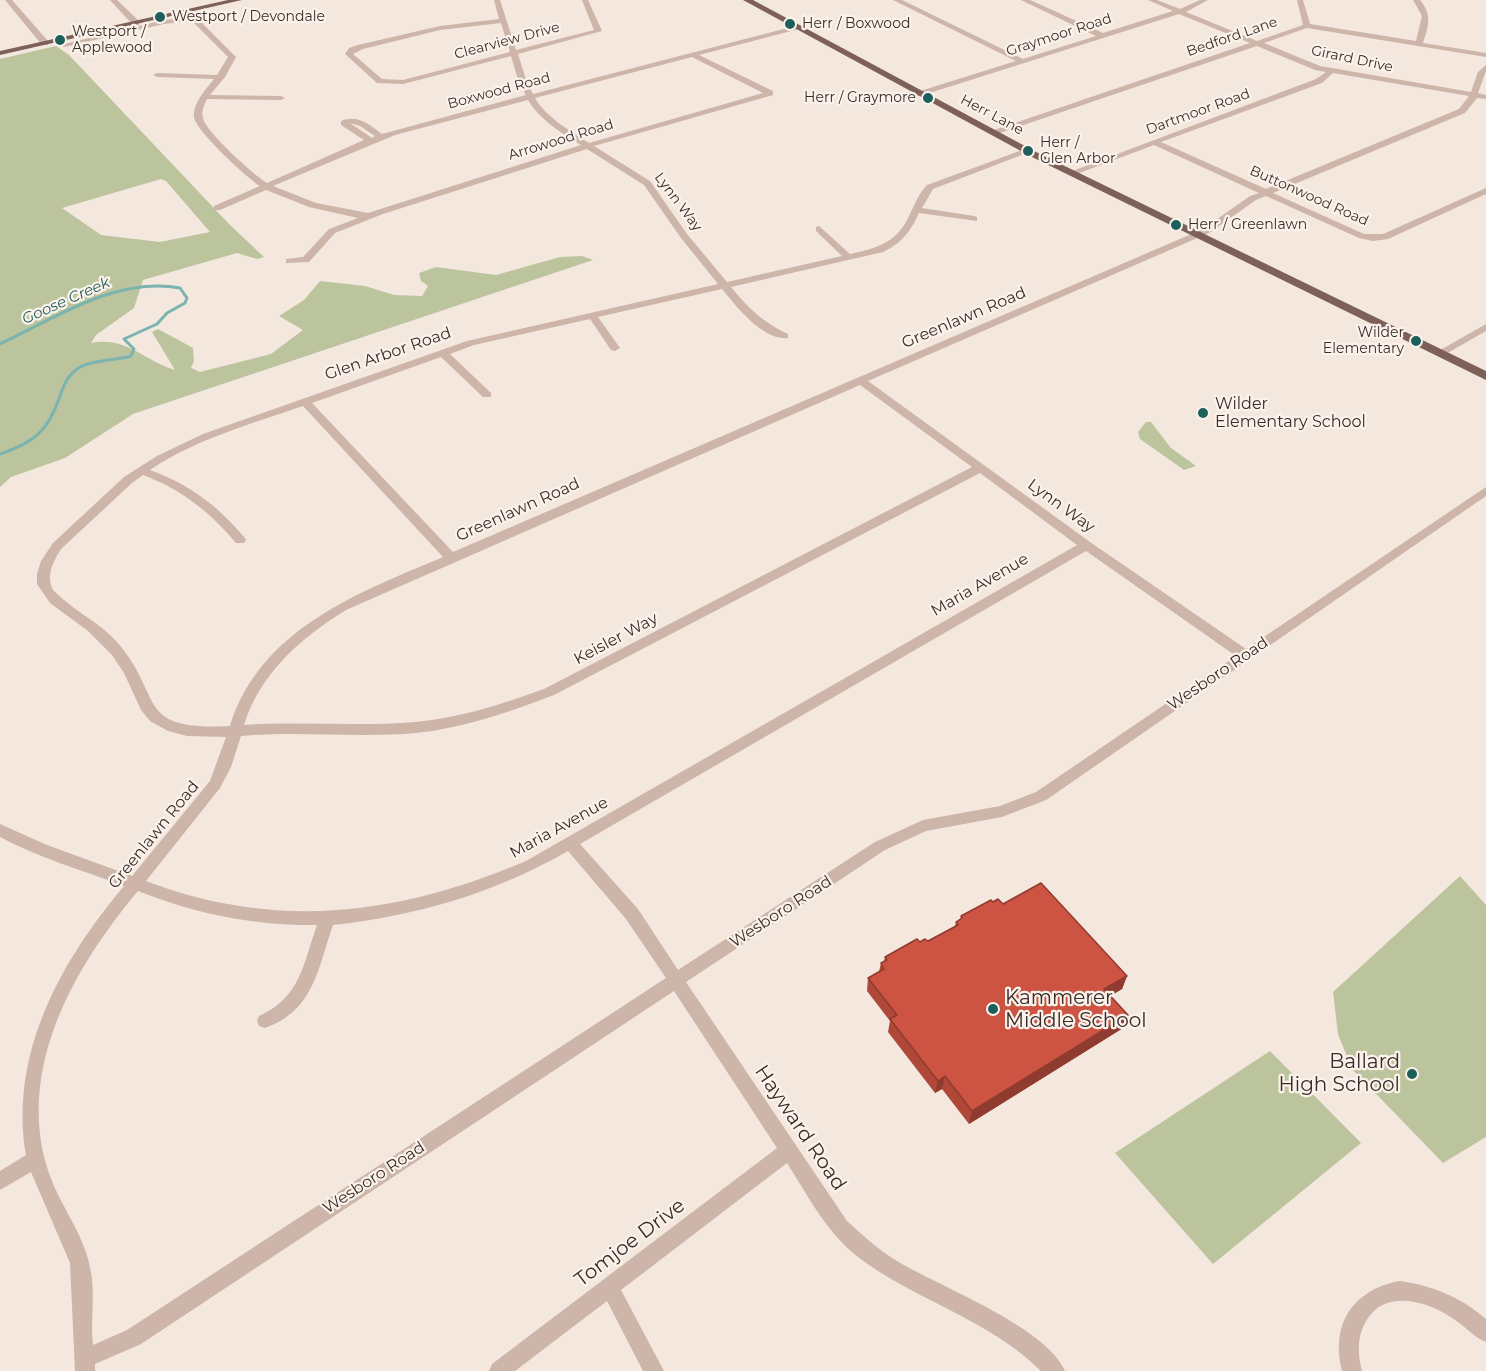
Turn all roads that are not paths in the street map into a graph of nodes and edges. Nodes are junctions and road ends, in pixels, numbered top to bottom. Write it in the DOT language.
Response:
graph roads {
  1 [pos="8,0"];
  2 [pos="113,0"];
  3 [pos="238,0"];
  4 [pos="497,0"];
  5 [pos="585,0"];
  6 [pos="747,0"];
  7 [pos="896,0"];
  8 [pos="1024,0"];
  9 [pos="1151,0"];
  10 [pos="1205,0"];
  11 [pos="1300,0"];
  12 [pos="1416,0"];
  13 [pos="1179,11"];
  14 [pos="186,12"];
  15 [pos="195,20"];
  16 [pos="503,21"];
  17 [pos="136,23"];
  18 [pos="1307,26"];
  19 [pos="796,27"];
  20 [pos="1103,36"];
  21 [pos="1256,43"];
  22 [pos="45,44"];
  23 [pos="1419,44"];
  24 [pos="64,45"];
  25 [pos="0,53"];
  26 [pos="514,53"];
  27 [pos="692,54"];
  28 [pos="1486,55"];
  29 [pos="1022,61"];
  30 [pos="1486,67"];
  31 [pos="1330,70"];
  32 [pos="157,75"];
  33 [pos="221,77"];
  34 [pos="921,94"];
  35 [pos="1481,96"];
  36 [pos="205,97"];
  37 [pos="529,97"];
  38 [pos="281,98"];
  39 [pos="994,134"];
  40 [pos="381,137"];
  41 [pos="371,141"];
  42 [pos="1155,142"];
  43 [pos="589,146"];
  44 [pos="1028,151"];
  45 [pos="1071,173"];
  46 [pos="266,186"];
  47 [pos="1486,191"];
  48 [pos="1266,192"];
  49 [pos="217,208"];
  50 [pos="328,208"];
  51 [pos="916,210"];
  52 [pos="370,216"];
  53 [pos="974,219"];
  54 [pos="819,229"];
  55 [pos="332,231"];
  56 [pos="1197,235"];
  57 [pos="849,257"];
  58 [pos="289,261"];
  59 [pos="725,285"];
  60 [pos="592,315"];
  61 [pos="1486,327"];
  62 [pos="784,336"];
  63 [pos="615,348"];
  64 [pos="443,352"];
  65 [pos="1440,353"];
  66 [pos="1486,376"];
  67 [pos="860,380"];
  68 [pos="487,395"];
  69 [pos="305,401"];
  70 [pos="980,468"];
  71 [pos="141,471"];
  72 [pos="1486,491"];
  73 [pos="240,540"];
  74 [pos="1086,545"];
  75 [pos="450,557"];
  76 [pos="1245,655"];
  77 [pos="236,729"];
  78 [pos="0,830"];
  79 [pos="570,843"];
  80 [pos="135,884"];
  81 [pos="327,918"];
  82 [pos="675,980"];
  83 [pos="265,1021"];
  84 [pos="788,1151"];
  85 [pos="37,1158"];
  86 [pos="0,1181"];
  87 [pos="609,1286"];
  88 [pos="1486,1332"];
  89 [pos="85,1365"];
  90 [pos="499,1371"];
  91 [pos="654,1371"];
  92 [pos="1055,1371"];
  93 [pos="1352,1371"];
  1 -- 22 [label="street"];
  2 -- 17 [label="street"];
  3 -- 14 [label="main road"];
  4 -- 16 [label="street, Lynn Way"];
  5 -- 26 [label="street, Clearview Drive"];
  6 -- 19 [label="main road, Herr Lane"];
  7 -- 29 [label="street"];
  8 -- 20 [label="street"];
  9 -- 13 [label="street, Girard Drive"];
  10 -- 13 [label="street, Graymoor Road"];
  11 -- 18 [label="street"];
  12 -- 23 [label="street"];
  13 -- 20 [label="street, Graymoor Road"];
  13 -- 21 [label="street, Girard Drive"];
  14 -- 15 [label="street"];
  14 -- 17 [label="main road"];
  15 -- 24 [label="street"];
  15 -- 33 [label="street"];
  16 -- 26 [label="street, Lynn Way"];
  16 -- 26 [label="street, Clearview Drive"];
  17 -- 22 [label="main road"];
  18 -- 21 [label="street, Bedford Lane"];
  18 -- 23 [label="street, Bedford Lane"];
  19 -- 27 [label="street, Boxwood Road"];
  19 -- 34 [label="main road, Herr Lane"];
  20 -- 29 [label="street, Graymoor Road"];
  21 -- 31 [label="street, Girard Drive"];
  21 -- 39 [label="street, Bedford Lane"];
  22 -- 25 [label="main road"];
  23 -- 28 [label="street, Bedford Lane"];
  26 -- 37 [label="street, Lynn Way"];
  27 -- 37 [label="street, Boxwood Road"];
  27 -- 43 [label="street, Arrowood Road"];
  29 -- 34 [label="street, Graymoor Road"];
  30 -- 35 [label="street, Greenlawn Road"];
  31 -- 35 [label="street, Girard Drive"];
  31 -- 42 [label="street, Dartmoor Road"];
  32 -- 33 [label="street"];
  33 -- 36 [label="street"];
  34 -- 39 [label="main road, Herr Lane"];
  35 -- 48 [label="street, Greenlawn Road"];
  36 -- 38 [label="street"];
  36 -- 46 [label="street"];
  37 -- 40 [label="street, Boxwood Road"];
  37 -- 43 [label="street, Lynn Way"];
  39 -- 44 [label="main road, Herr Lane"];
  40 -- 41 [label="street, Boxwood Road"];
  40 -- 41 [label="street"];
  41 -- 46 [label="street, Boxwood Road"];
  42 -- 45 [label="street, Dartmoor Road"];
  42 -- 48 [label="street, Buttonwood Road"];
  43 -- 52 [label="street, Arrowood Road"];
  43 -- 59 [label="street, Lynn Way"];
  44 -- 45 [label="main road, Herr Lane"];
  44 -- 51 [label="street, Glen Arbor Road"];
  45 -- 56 [label="main road, Herr Lane"];
  46 -- 49 [label="street, Boxwood Road"];
  46 -- 50 [label="street"];
  47 -- 48 [label="street, Buttonwood Road"];
  48 -- 56 [label="street, Greenlawn Road"];
  50 -- 52 [label="street"];
  50 -- 55 [label="street"];
  51 -- 53 [label="street"];
  51 -- 57 [label="street, Glen Arbor Road"];
  52 -- 55 [label="street, Arrowood Road"];
  54 -- 57 [label="street"];
  55 -- 58 [label="street, Arrowood Road"];
  56 -- 65 [label="main road, Herr Lane"];
  56 -- 67 [label="street, Greenlawn Road"];
  57 -- 59 [label="street, Glen Arbor Road"];
  59 -- 60 [label="street, Glen Arbor Road"];
  59 -- 62 [label="street, Lynn Way"];
  60 -- 63 [label="street"];
  60 -- 64 [label="street, Glen Arbor Road"];
  61 -- 65 [label="street"];
  64 -- 68 [label="street"];
  64 -- 69 [label="street, Glen Arbor Road"];
  65 -- 66 [label="main road, Herr Lane"];
  67 -- 70 [label="street, Lynn Way"];
  67 -- 75 [label="street, Greenlawn Road"];
  69 -- 71 [label="street, Glen Arbor Road"];
  69 -- 75 [label="street"];
  70 -- 74 [label="street, Lynn Way"];
  70 -- 77 [label="street, Keisler Way"];
  71 -- 73 [label="street"];
  71 -- 77 [label="street, Glen Arbor Road"];
  72 -- 76 [label="street, Wesboro Road"];
  74 -- 76 [label="street, Lynn Way"];
  74 -- 79 [label="street, Maria Avenue"];
  75 -- 77 [label="street, Greenlawn Road"];
  76 -- 82 [label="street, Wesboro Road"];
  77 -- 80 [label="street, Greenlawn Road"];
  78 -- 80 [label="street, Maria Avenue"];
  79 -- 81 [label="street, Maria Avenue"];
  79 -- 82 [label="street, Hayward Road"];
  80 -- 81 [label="street, Maria Avenue"];
  80 -- 85 [label="street, Greenlawn Road"];
  81 -- 83 [label="street"];
  82 -- 84 [label="street, Hayward Road"];
  82 -- 89 [label="street, Wesboro Road"];
  84 -- 87 [label="street, Tomjoe Drive"];
  84 -- 92 [label="street, Hayward Road"];
  85 -- 86 [label="street"];
  85 -- 89 [label="street, Greenlawn Road"];
  87 -- 90 [label="street, Tomjoe Drive"];
  87 -- 91 [label="street"];
  88 -- 93 [label="street"];
}
